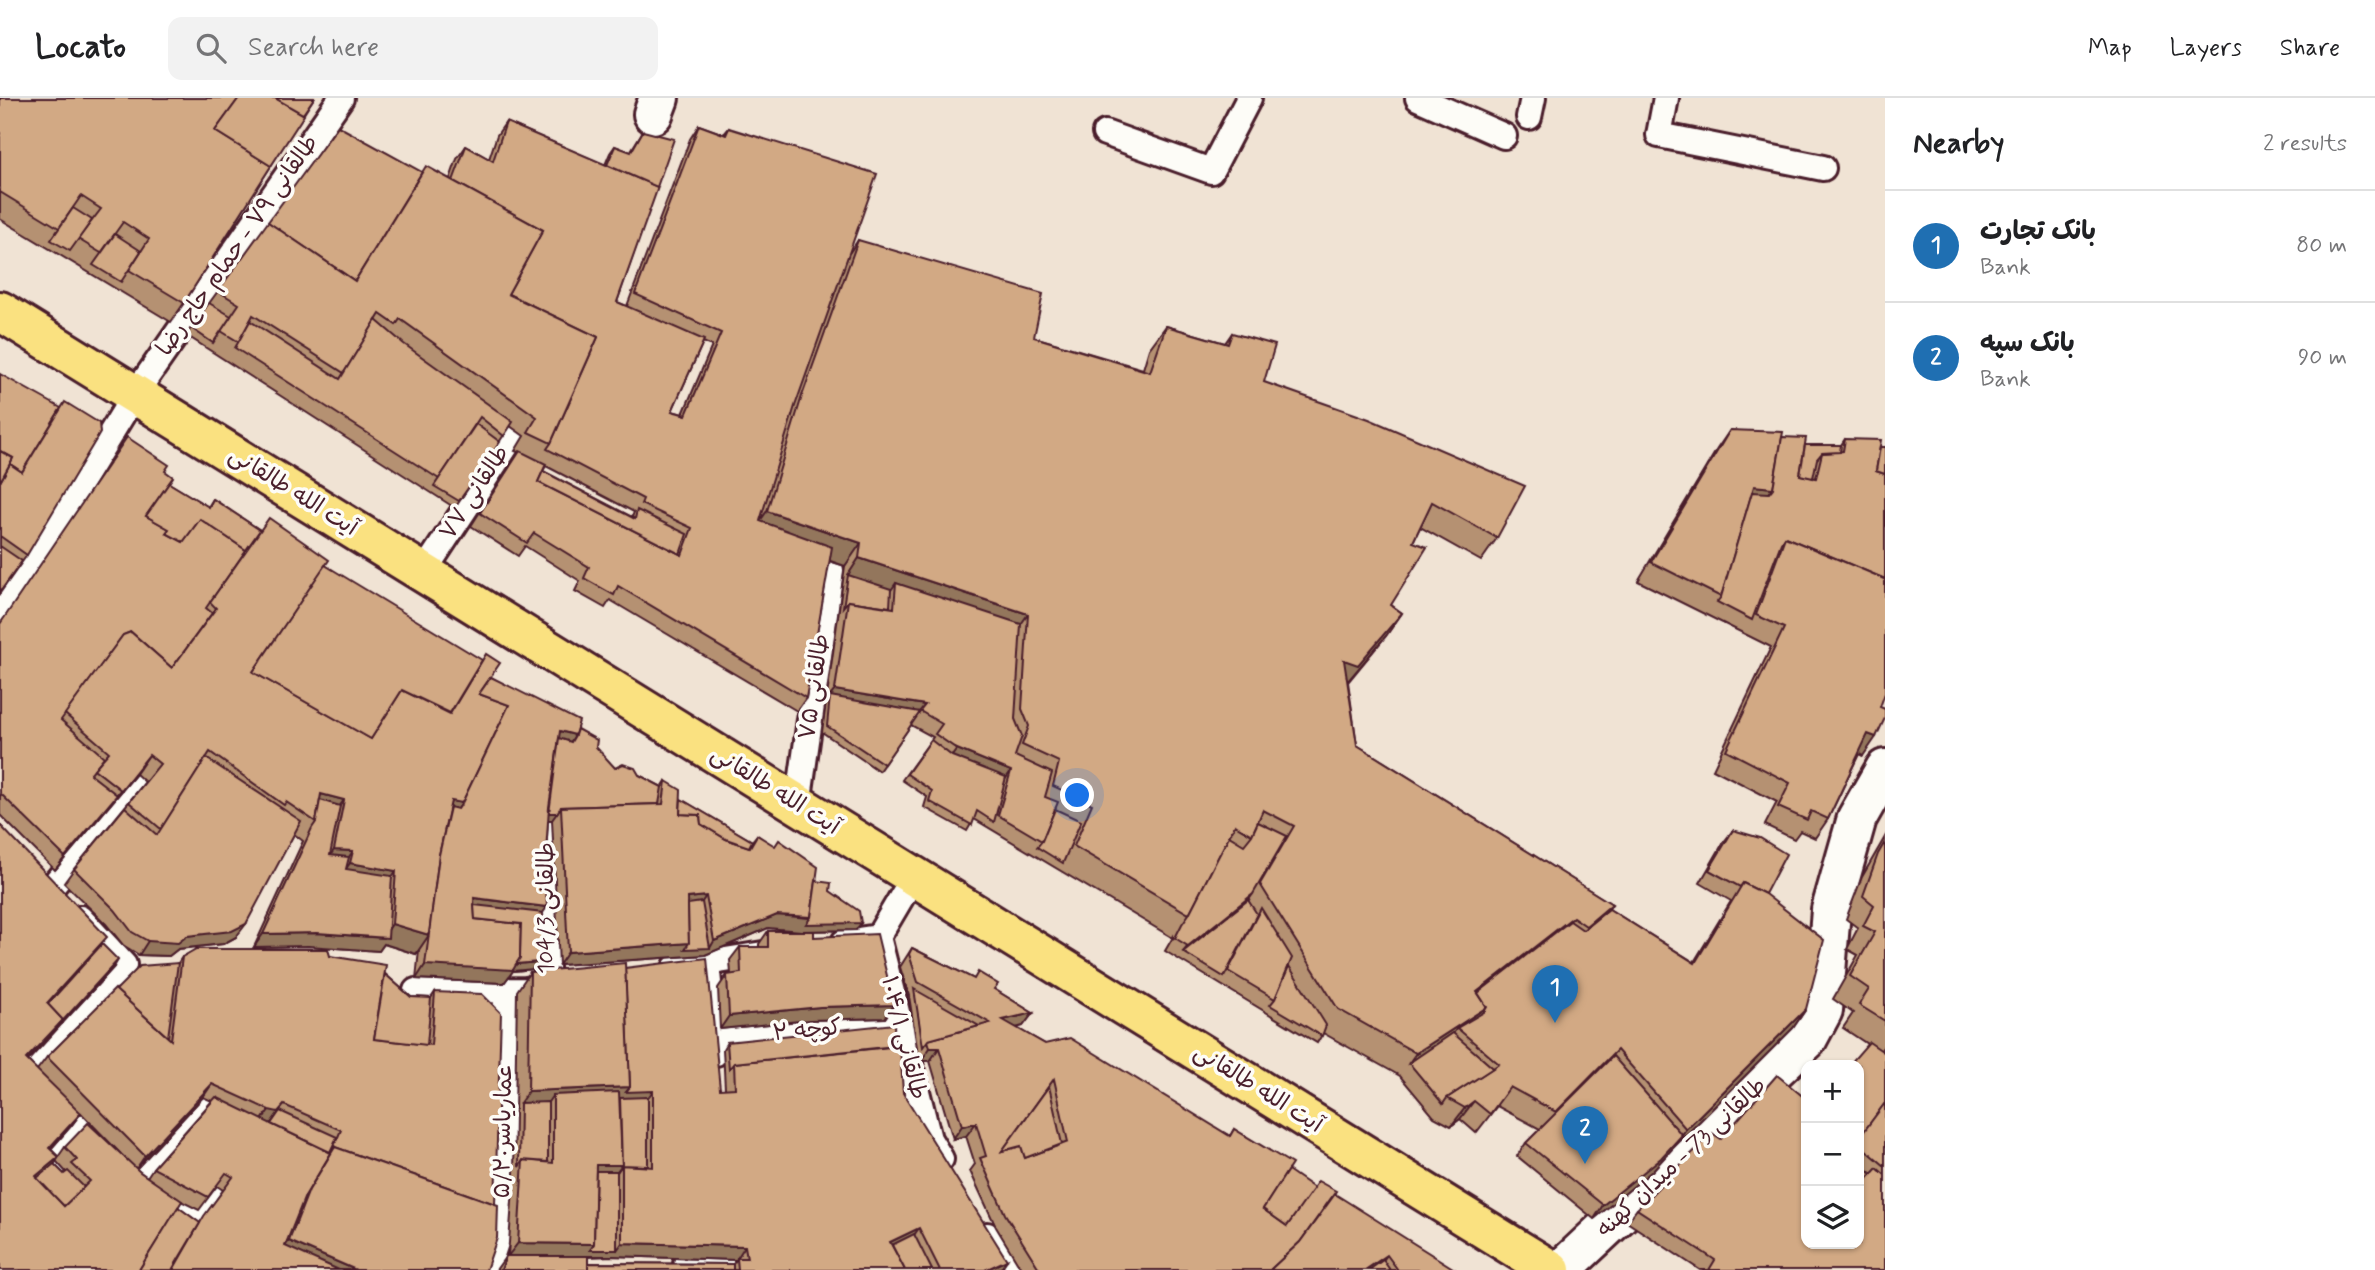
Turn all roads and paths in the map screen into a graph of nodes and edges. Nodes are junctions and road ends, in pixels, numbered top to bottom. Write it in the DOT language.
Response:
graph roads {
  1 [pos="341,98"];
  2 [pos="1249,98"];
  3 [pos="1418,98"];
  4 [pos="1666,98"];
  5 [pos="1105,133"];
  6 [pos="1504,136"];
  7 [pos="1823,168"];
  8 [pos="0,310"];
  9 [pos="135,394"];
  10 [pos="468,403"];
  11 [pos="503,451"];
  12 [pos="525,463"];
  13 [pos="831,570"];
  14 [pos="423,573"];
  15 [pos="0,614"];
  16 [pos="1885,769"];
  17 [pos="139,783"];
  18 [pos="798,805"];
  19 [pos="547,830"];
  20 [pos="914,876"];
  21 [pos="878,937"];
  22 [pos="825,945"];
  23 [pos="785,951"];
  24 [pos="707,963"];
  25 [pos="654,971"];
  26 [pos="574,982"];
  27 [pos="547,986"];
  28 [pos="506,990"];
  29 [pos="416,991"];
  30 [pos="900,1023"];
  31 [pos="715,1039"];
  32 [pos="718,1073"];
  33 [pos="78,1126"];
  34 [pos="260,1130"];
  35 [pos="60,1174"];
  36 [pos="950,1175"];
  37 [pos="134,1181"];
  38 [pos="219,1190"];
  39 [pos="972,1210"];
  40 [pos="516,1264"];
  41 [pos="663,1264"];
  42 [pos="730,1264"];
  43 [pos="488,1267"];
  44 [pos="1008,1270"];
  45 [pos="1551,1270"];
  46 [pos="1561,1270"];
  1 -- 9 [label="lane, طالقانی ۷۹ - حمام حاج رضا"];
  2 -- 5 [label="lane"];
  3 -- 6 [label="lane"];
  4 -- 7 [label="lane"];
  8 -- 9 [label="main road, آیت الله طالقانی"];
  9 -- 14 [label="main road, آیت الله طالقانی"];
  9 -- 15 [label="lane, طالقانی ۷۹ - حمام حاج رضا"];
  10 -- 11 [label="lane, طالقانی ۷۷"];
  11 -- 12 [label="lane"];
  11 -- 14 [label="lane, طالقانی ۷۷"];
  13 -- 18 [label="lane, طالقانی ۷۵"];
  14 -- 18 [label="main road, آیت الله طالقانی"];
  16 -- 46 [label="street, طالقانی 73 - میدان کهنه"];
  17 -- 33 [label="lane"];
  18 -- 20 [label="main road, آیت الله طالقانی"];
  19 -- 27 [label="lane, طالقانی 104/3"];
  20 -- 21 [label="lane"];
  20 -- 45 [label="main road, آیت الله طالقانی"];
  21 -- 22 [label="lane"];
  21 -- 30 [label="lane, طالقانی ۱۰۴/۱"];
  23 -- 24 [label="lane"];
  24 -- 25 [label="lane"];
  24 -- 31 [label="lane"];
  26 -- 27 [label="lane"];
  27 -- 28 [label="lane"];
  28 -- 29 [label="lane"];
  28 -- 43 [label="lane, عماریاسر۵/۲۰"];
  30 -- 31 [label="lane, کوچه ۲"];
  30 -- 36 [label="lane, طالقانی ۱۰۴/۱"];
  31 -- 32 [label="lane"];
  33 -- 35 [label="lane"];
  33 -- 37 [label="lane"];
  34 -- 37 [label="lane"];
  37 -- 38 [label="lane"];
  39 -- 44 [label="lane"];
  40 -- 43 [label="lane"];
  41 -- 42 [label="lane"];
}
